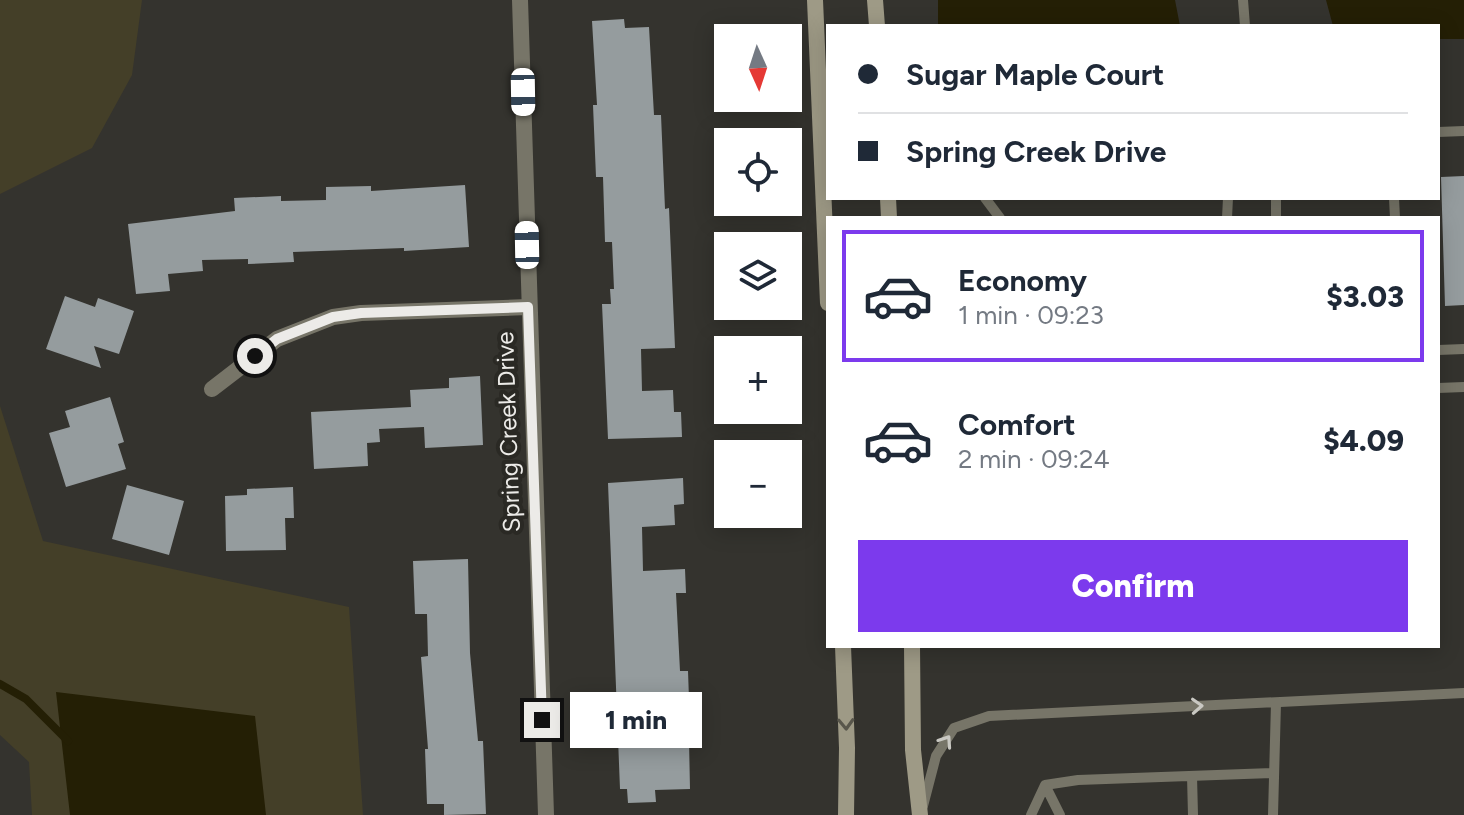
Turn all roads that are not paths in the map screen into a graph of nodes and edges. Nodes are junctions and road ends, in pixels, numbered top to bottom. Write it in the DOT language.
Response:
graph roads {
  1 [pos="520,0"];
  2 [pos="815,0"];
  3 [pos="875,0"];
  4 [pos="1243,0"];
  5 [pos="877,24"];
  6 [pos="1245,24"];
  7 [pos="1464,131"];
  8 [pos="1440,132"];
  9 [pos="826,256"];
  10 [pos="528,307"];
  11 [pos="1464,349"];
  12 [pos="1440,350"];
  13 [pos="1464,387"];
  14 [pos="1440,388"];
  15 [pos="212,389"];
  16 [pos="843,648"];
  17 [pos="912,648"];
  18 [pos="1464,693"];
  19 [pos="1276,703"];
  20 [pos="1274,773"];
  21 [pos="1192,776"];
  22 [pos="1045,785"];
  23 [pos="921,814"];
  24 [pos="546,815"];
  25 [pos="846,815"];
  26 [pos="1031,815"];
  27 [pos="1060,815"];
  28 [pos="1193,815"];
  29 [pos="1273,815"];
  1 -- 10 [label="street, Spring Creek Drive"];
  2 -- 9 [label="main road"];
  3 -- 5 [label="main road"];
  4 -- 6 [label="lane"];
  7 -- 8 [label="lane"];
  10 -- 15 [label="street"];
  10 -- 24 [label="street, Spring Creek Drive"];
  11 -- 12 [label="lane"];
  13 -- 14 [label="lane"];
  16 -- 25 [label="main road, one-way"];
  17 -- 23 [label="main road"];
  18 -- 19 [label="lane"];
  19 -- 20 [label="lane"];
  23 -- 19 [label="lane, one-way"];
  20 -- 21 [label="lane"];
  20 -- 29 [label="lane"];
  21 -- 22 [label="lane"];
  21 -- 28 [label="lane"];
  22 -- 26 [label="lane"];
  22 -- 27 [label="lane"];
}
